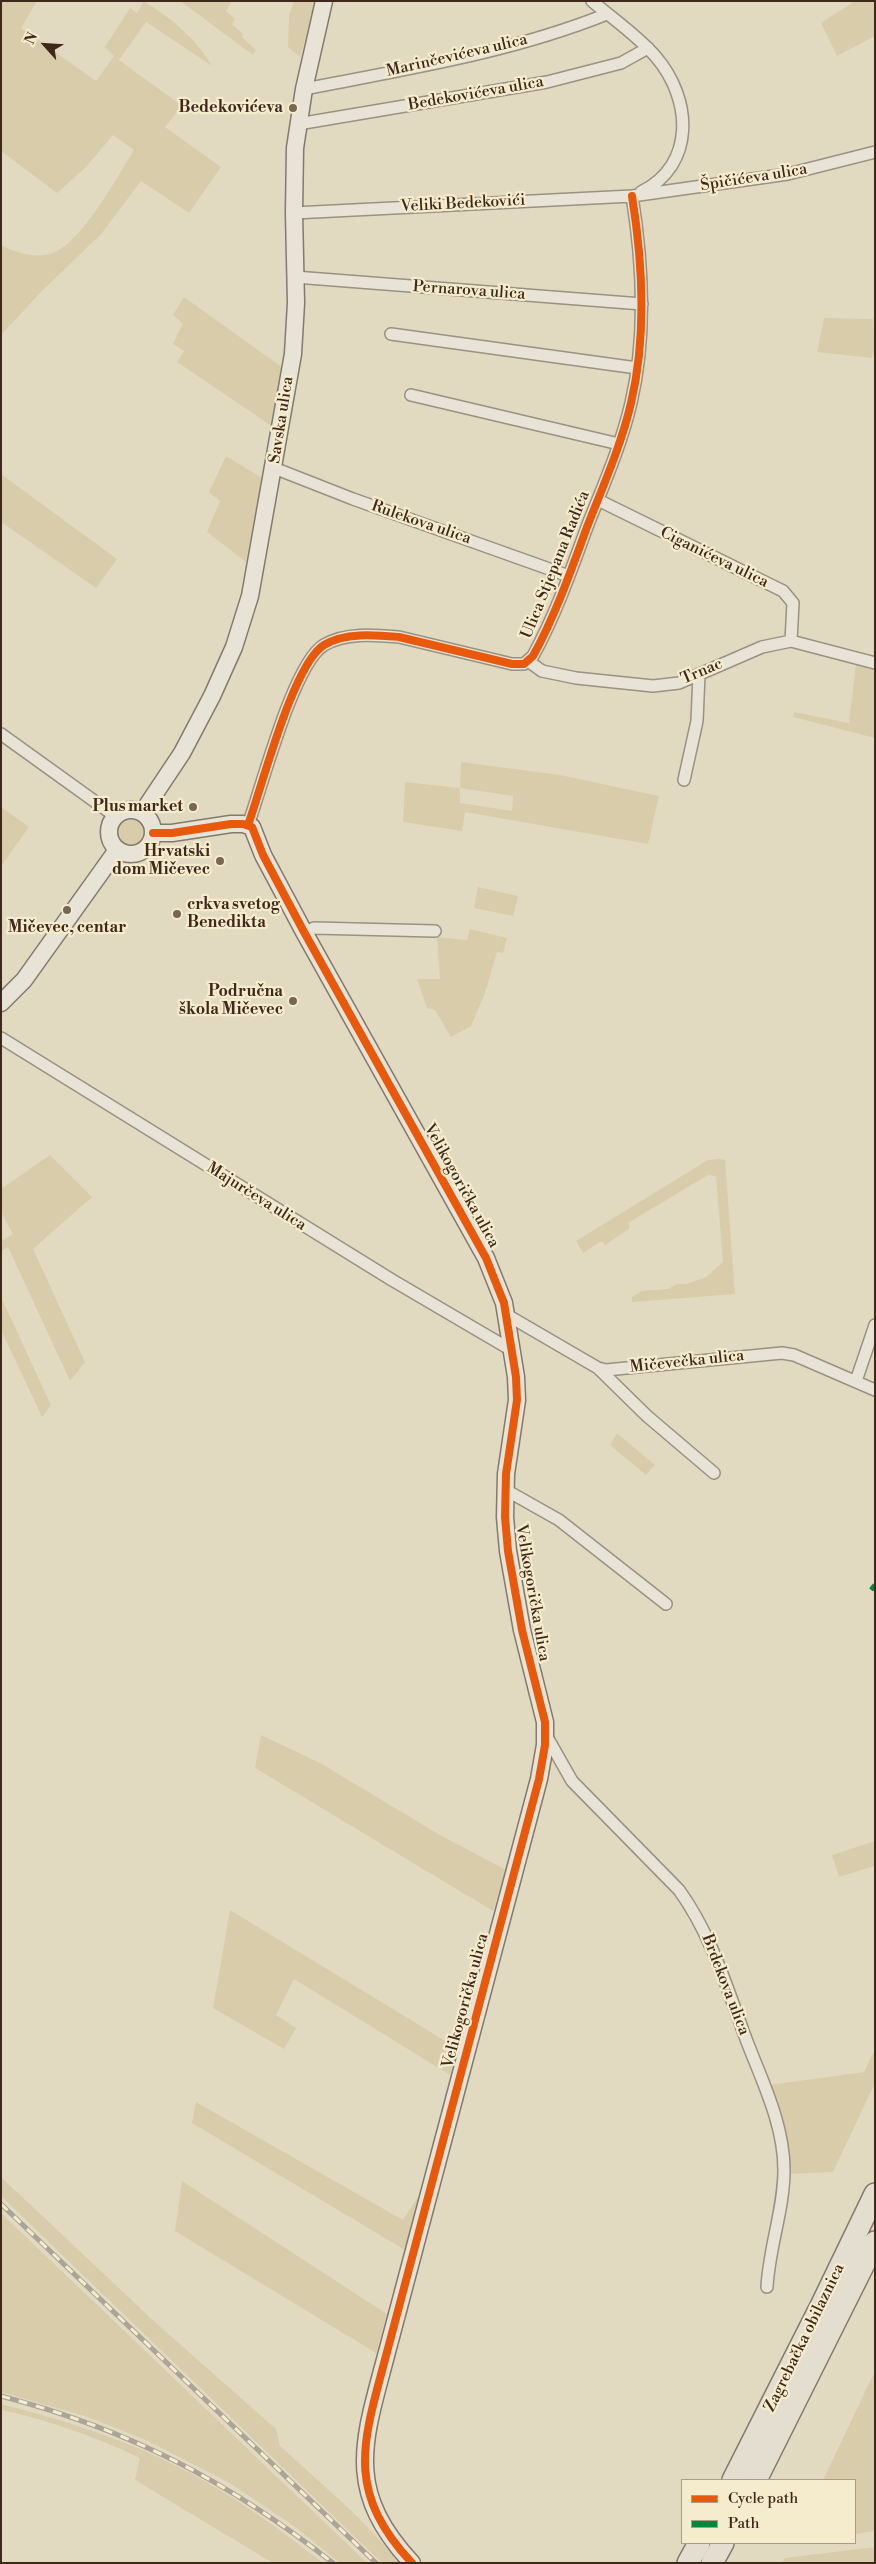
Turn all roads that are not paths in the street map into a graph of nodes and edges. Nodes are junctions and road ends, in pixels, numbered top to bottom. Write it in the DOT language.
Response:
graph roads {
  1 [pos="324,1"];
  2 [pos="592,1"];
  3 [pos="606,14"];
  4 [pos="648,48"];
  5 [pos="304,89"];
  6 [pos="298,124"];
  7 [pos="875,152"];
  8 [pos="632,196"];
  9 [pos="294,213"];
  10 [pos="295,277"];
  11 [pos="642,304"];
  12 [pos="391,334"];
  13 [pos="637,368"];
  14 [pos="411,396"];
  15 [pos="619,444"];
  16 [pos="274,468"];
  17 [pos="598,500"];
  18 [pos="569,576"];
  19 [pos="791,640"];
  20 [pos="528,661"];
  21 [pos="875,663"];
  22 [pos="699,674"];
  23 [pos="1,734"];
  24 [pos="684,780"];
  25 [pos="142,813"];
  26 [pos="115,816"];
  27 [pos="248,825"];
  28 [pos="153,833"];
  29 [pos="117,850"];
  30 [pos="435,931"];
  31 [pos="304,932"];
  32 [pos="1,1004"];
  33 [pos="1,1038"];
  34 [pos="507,1314"];
  35 [pos="875,1325"];
  36 [pos="513,1352"];
  37 [pos="598,1368"];
  38 [pos="856,1381"];
  39 [pos="875,1390"];
  40 [pos="714,1474"];
  41 [pos="504,1490"];
  42 [pos="666,1604"];
  43 [pos="545,1734"];
  44 [pos="875,2194"];
  45 [pos="875,2242"];
  46 [pos="767,2287"];
  47 [pos="734,2479"];
  48 [pos="756,2479"];
  49 [pos="698,2544"];
  50 [pos="722,2544"];
  51 [pos="412,2563"];
  52 [pos="688,2563"];
  53 [pos="712,2563"];
  1 -- 5 [label="street, Savska ulica"];
  2 -- 3 [label="street"];
  3 -- 4 [label="street"];
  3 -- 5 [label="street, Marinčevićeva ulica"];
  4 -- 6 [label="street, Bedekovićeva ulica"];
  4 -- 8 [label="street"];
  5 -- 6 [label="street, Savska ulica"];
  6 -- 9 [label="street, Savska ulica"];
  7 -- 8 [label="street, Špičićeva ulica"];
  8 -- 9 [label="street, Veliki Bedekovići"];
  8 -- 11 [label="street, Ulica Stjepana Radića"];
  9 -- 10 [label="street, Savska ulica"];
  10 -- 11 [label="street, Pernarova ulica"];
  10 -- 16 [label="street, Savska ulica"];
  11 -- 13 [label="street, Ulica Stjepana Radića"];
  12 -- 13 [label="street"];
  13 -- 15 [label="street, Ulica Stjepana Radića"];
  14 -- 15 [label="street"];
  15 -- 17 [label="street, Ulica Stjepana Radića"];
  16 -- 18 [label="street, Rulekova ulica"];
  16 -- 25 [label="street, Savska ulica"];
  17 -- 18 [label="street, Ulica Stjepana Radića"];
  17 -- 19 [label="street, Ciganićeva ulica"];
  18 -- 20 [label="street, Ulica Stjepana Radića"];
  19 -- 21 [label="street, Trnac"];
  19 -- 22 [label="street, Trnac"];
  20 -- 22 [label="street, Trnac"];
  20 -- 27 [label="street, Ulica Stjepana Radića"];
  22 -- 24 [label="street"];
  23 -- 26 [label="street"];
  25 -- 26 [label="street"];
  25 -- 28 [label="street"];
  26 -- 29 [label="street"];
  27 -- 28 [label="street"];
  27 -- 31 [label="street, Velikogorička ulica"];
  28 -- 29 [label="street"];
  29 -- 32 [label="street"];
  30 -- 31 [label="street"];
  31 -- 34 [label="street, Velikogorička ulica"];
  33 -- 36 [label="street, Majurčeva ulica"];
  34 -- 36 [label="street, Velikogorička ulica"];
  34 -- 37 [label="street, Mičevečka ulica"];
  35 -- 38 [label="street"];
  36 -- 41 [label="street, Velikogorička ulica"];
  37 -- 38 [label="street, Mičevečka ulica"];
  37 -- 40 [label="street"];
  38 -- 39 [label="street, Mičevečka ulica"];
  41 -- 42 [label="street"];
  41 -- 43 [label="street, Velikogorička ulica"];
  43 -- 46 [label="street, Brdekova ulica"];
  43 -- 51 [label="street, Velikogorička ulica"];
  44 -- 47 [label="highway, Zagrebačka obilaznica"];
  45 -- 48 [label="highway, Zagrebačka obilaznica"];
  49 -- 52 [label="highway"];
  50 -- 53 [label="highway"];
}
